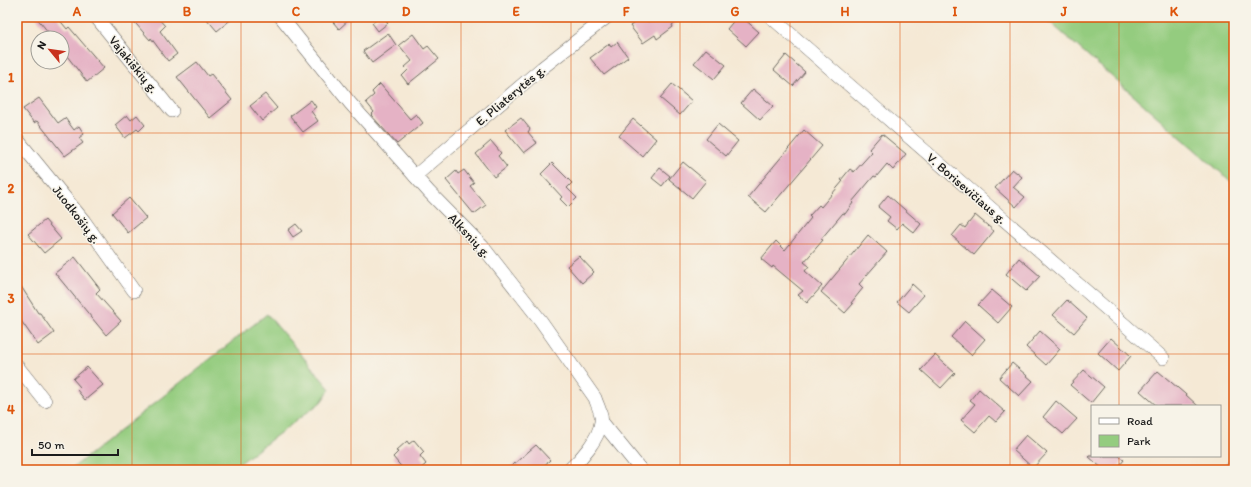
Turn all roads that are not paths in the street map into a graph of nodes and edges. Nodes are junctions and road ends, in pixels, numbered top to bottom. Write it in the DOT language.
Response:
graph roads {
  1 [pos="96,17"];
  2 [pos="281,17"];
  3 [pos="607,17"];
  4 [pos="771,17"];
  5 [pos="172,111"];
  6 [pos="17,139"];
  7 [pos="415,176"];
  8 [pos="134,291"];
  9 [pos="1163,358"];
  10 [pos="17,366"];
  11 [pos="45,401"];
  12 [pos="602,422"];
  13 [pos="1234,466"];
  14 [pos="569,470"];
  15 [pos="641,470"];
  16 [pos="1231,470"];
  1 -- 5 [label="street, Vajakiškių g."];
  2 -- 7 [label="street, Alksnių g."];
  3 -- 7 [label="street, E. Pliaterytės g."];
  4 -- 9 [label="street, V. Borisevičiaus g."];
  6 -- 8 [label="street, Juodkošių g."];
  7 -- 12 [label="street, Alksnių g."];
  10 -- 11 [label="street"];
  12 -- 14 [label="street"];
  12 -- 15 [label="street"];
  13 -- 16 [label="street"];
}
